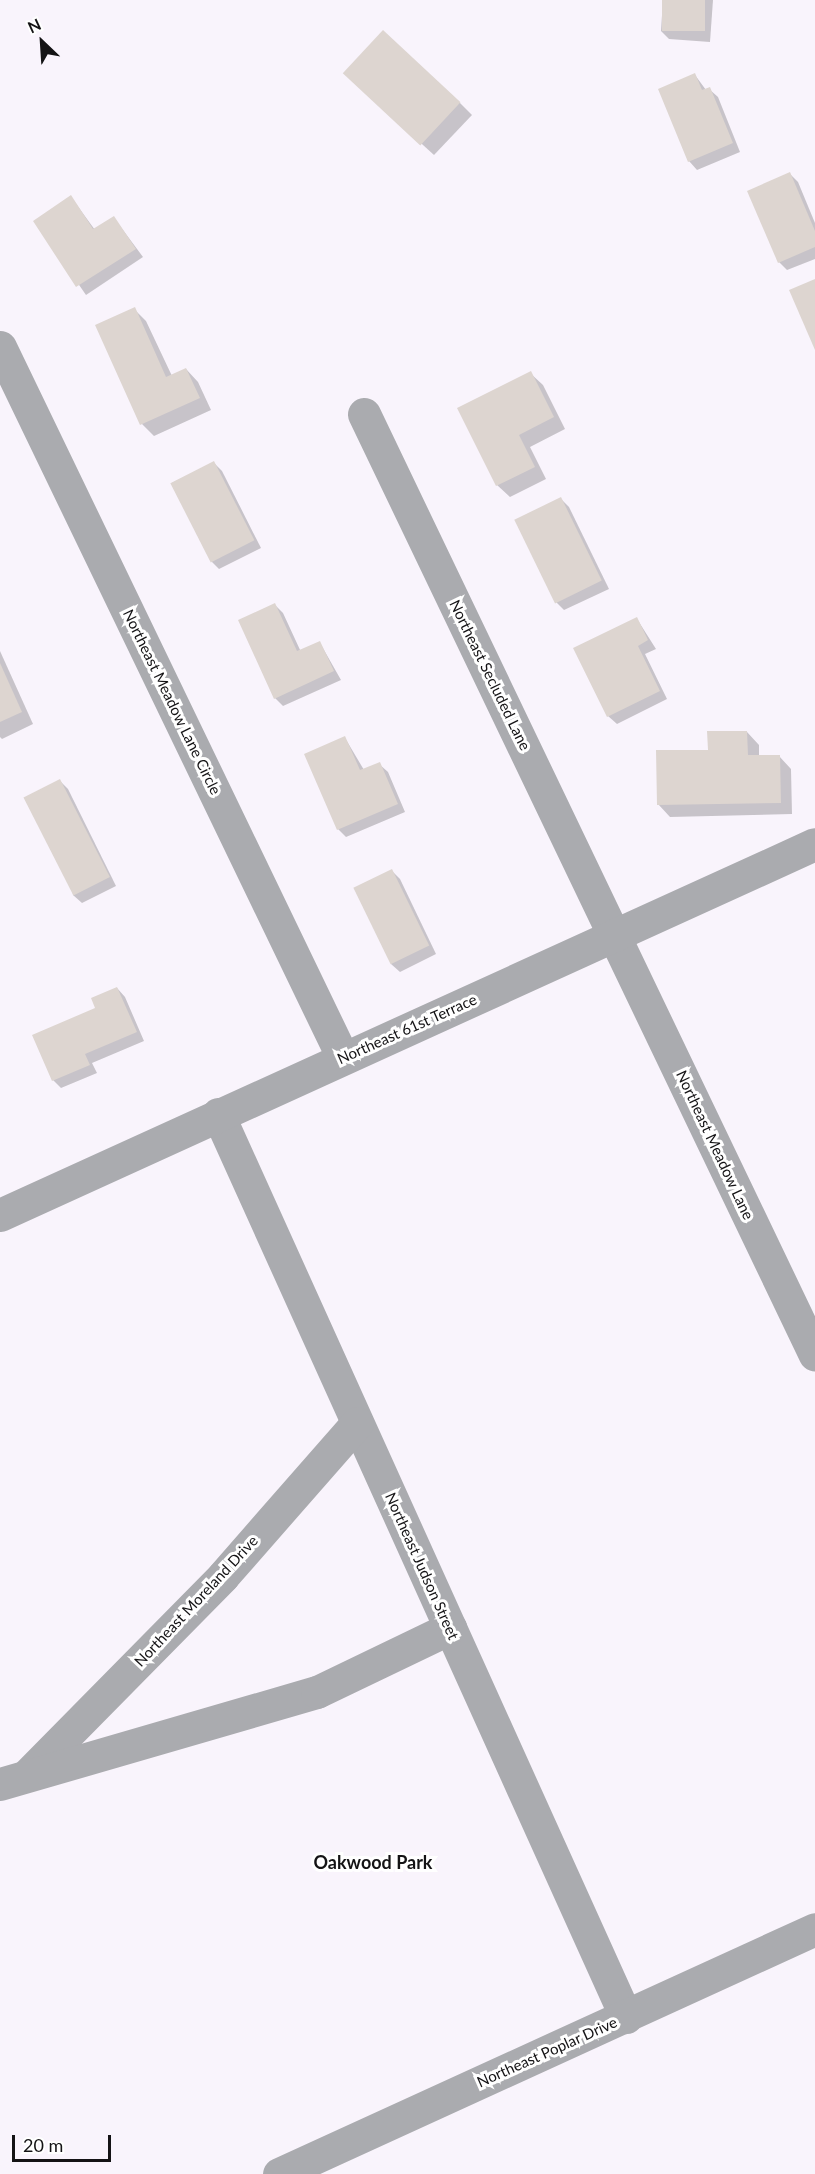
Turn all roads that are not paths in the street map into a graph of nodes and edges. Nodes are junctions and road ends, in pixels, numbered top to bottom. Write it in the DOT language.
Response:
graph roads {
  1 [pos="0,347"];
  2 [pos="364,414"];
  3 [pos="815,844"];
  4 [pos="615,935"];
  5 [pos="343,1058"];
  6 [pos="218,1114"];
  7 [pos="0,1215"];
  8 [pos="815,1355"];
  9 [pos="357,1423"];
  10 [pos="450,1628"];
  11 [pos="15,1779"];
  12 [pos="815,1929"];
  13 [pos="626,2017"];
  14 [pos="279,2174"];
  1 -- 5 [label="street, Northeast Meadow Lane Circle"];
  2 -- 4 [label="street, Northeast Secluded Lane"];
  3 -- 4 [label="street, Northeast 61st Terrace"];
  4 -- 5 [label="street, Northeast 61st Terrace"];
  4 -- 8 [label="street, Northeast Meadow Lane"];
  5 -- 6 [label="street, Northeast 61st Terrace"];
  6 -- 7 [label="street, Northeast 61st Terrace"];
  6 -- 9 [label="street, Northeast Judson Street"];
  9 -- 10 [label="street, Northeast Judson Street"];
  9 -- 11 [label="street, Northeast Moreland Drive"];
  10 -- 11 [label="street, Northeast Moreland Drive"];
  10 -- 13 [label="street, Northeast Judson Street"];
  12 -- 13 [label="street, Northeast Poplar Drive"];
  13 -- 14 [label="street, Northeast Poplar Drive"];
}
